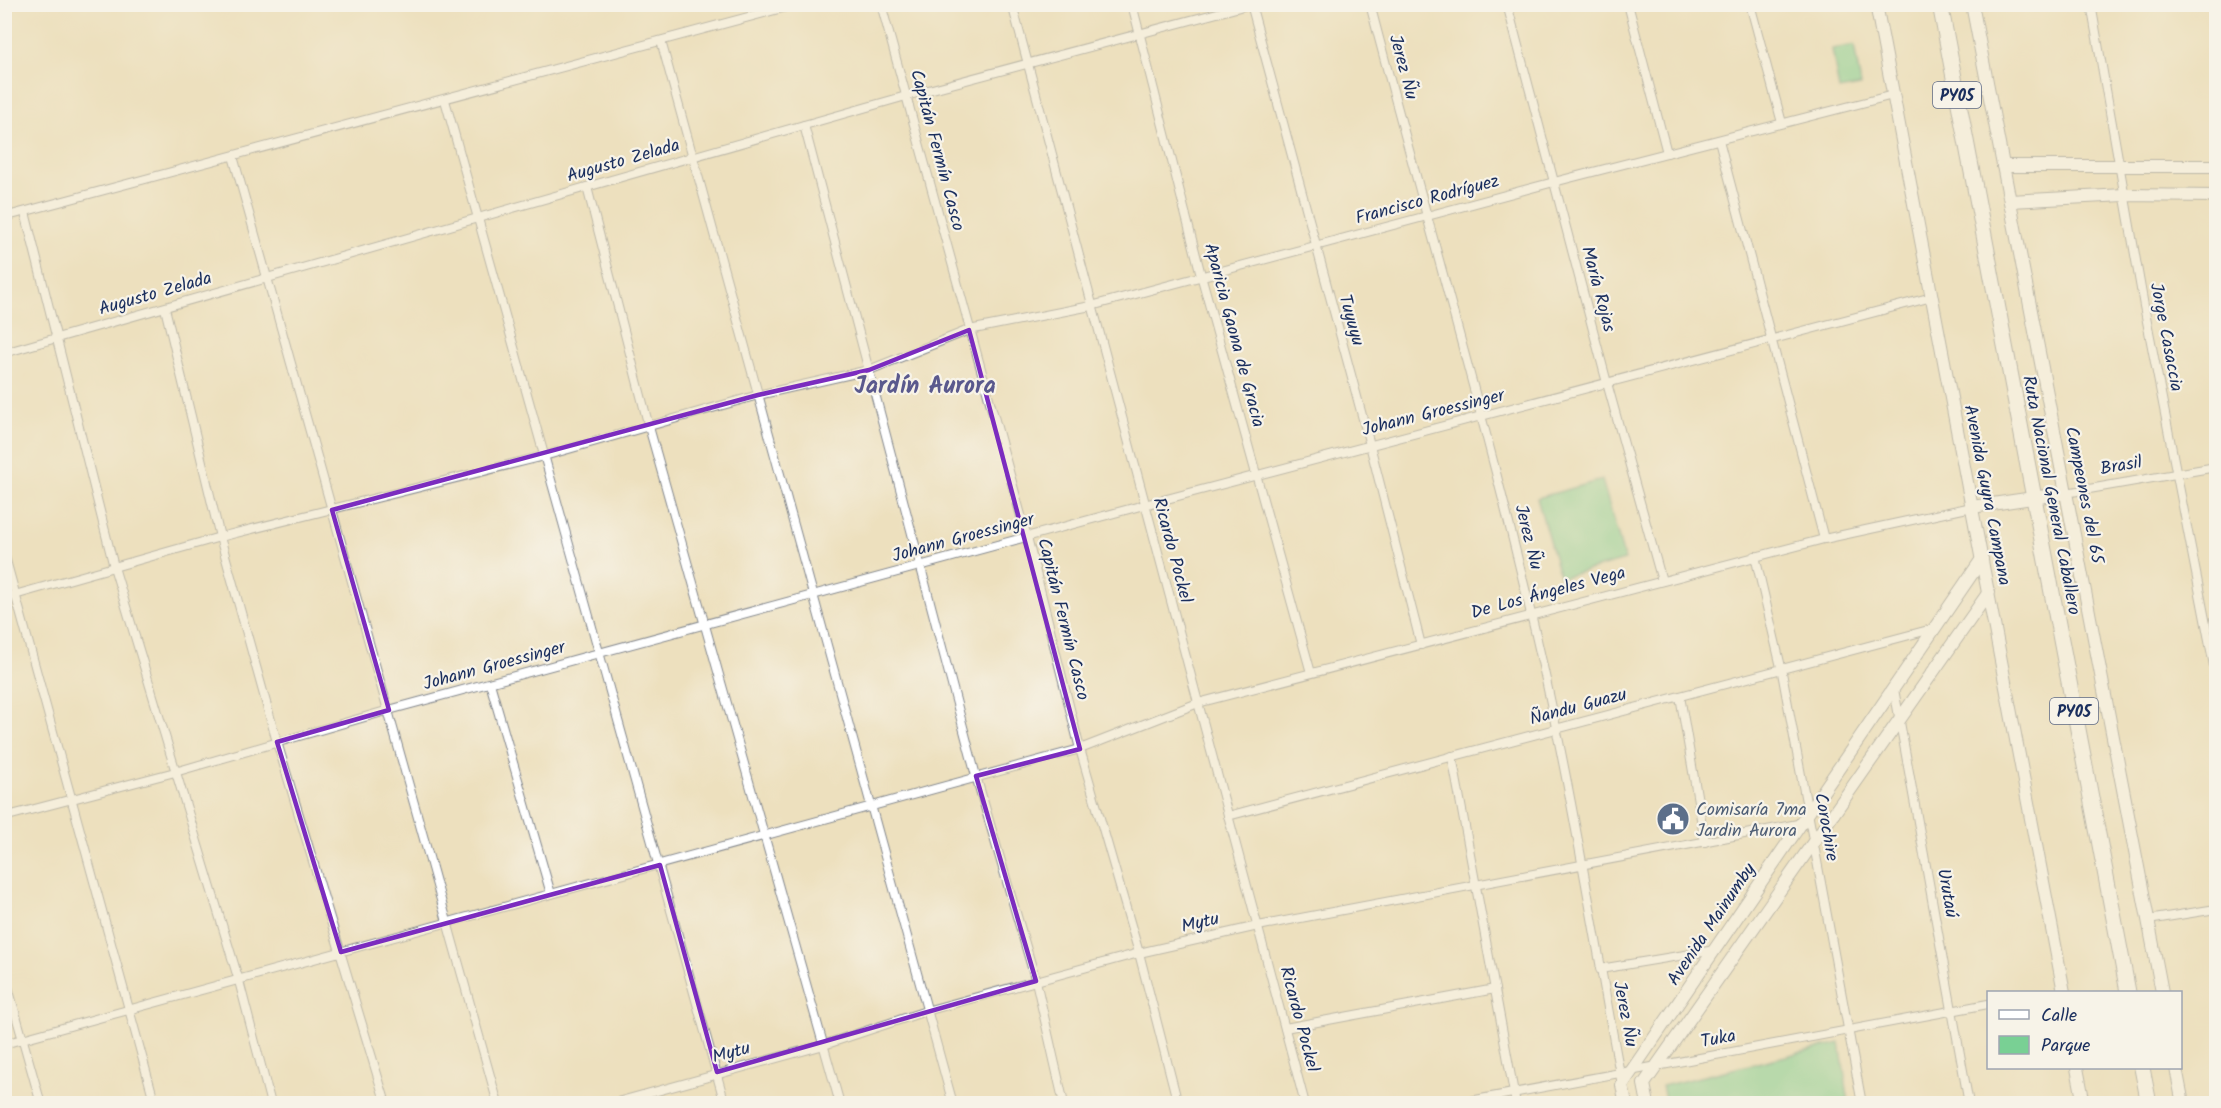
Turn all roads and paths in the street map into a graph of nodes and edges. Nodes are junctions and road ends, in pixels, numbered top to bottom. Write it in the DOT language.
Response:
graph roads {
  1 [pos="797,4"];
  2 [pos="881,4"];
  3 [pos="1012,4"];
  4 [pos="1132,4"];
  5 [pos="1370,4"];
  6 [pos="1508,4"];
  7 [pos="1628,4"];
  8 [pos="1750,4"];
  9 [pos="1876,4"];
  10 [pos="1940,4"];
  11 [pos="1972,4"];
  12 [pos="2091,4"];
  13 [pos="1251,5"];
  14 [pos="1140,34"];
  15 [pos="661,41"];
  16 [pos="1029,64"];
  17 [pos="906,96"];
  18 [pos="1893,96"];
  19 [pos="445,100"];
  20 [pos="1782,123"];
  21 [pos="804,125"];
  22 [pos="1719,140"];
  23 [pos="1667,153"];
  24 [pos="233,156"];
  25 [pos="692,157"];
  26 [pos="2119,165"];
  27 [pos="2003,166"];
  28 [pos="2217,166"];
  29 [pos="1554,182"];
  30 [pos="587,187"];
  31 [pos="2124,195"];
  32 [pos="2217,196"];
  33 [pos="2010,201"];
  34 [pos="25,212"];
  35 [pos="1425,216"];
  36 [pos="4,217"];
  37 [pos="479,218"];
  38 [pos="1315,245"];
  39 [pos="1201,275"];
  40 [pos="268,278"];
  41 [pos="1932,297"];
  42 [pos="1091,306"];
  43 [pos="165,308"];
  44 [pos="969,330"];
  45 [pos="56,338"];
  46 [pos="1771,338"];
  47 [pos="4,353"];
  48 [pos="868,370"];
  49 [pos="1606,383"];
  50 [pos="758,395"];
  51 [pos="1482,417"];
  52 [pos="650,427"];
  53 [pos="1370,446"];
  54 [pos="544,456"];
  55 [pos="2217,467"];
  56 [pos="2178,473"];
  57 [pos="1255,475"];
  58 [pos="2066,493"];
  59 [pos="2032,496"];
  60 [pos="1144,505"];
  61 [pos="1972,507"];
  62 [pos="332,510"];
  63 [pos="220,537"];
  64 [pos="1027,537"];
  65 [pos="1824,538"];
  66 [pos="4,553"];
  67 [pos="1755,556"];
  68 [pos="1982,559"];
  69 [pos="921,566"];
  70 [pos="114,567"];
  71 [pos="1662,581"];
  72 [pos="1989,592"];
  73 [pos="16,594"];
  74 [pos="814,595"];
  75 [pos="4,598"];
  76 [pos="1532,615"];
  77 [pos="705,624"];
  78 [pos="1936,628"];
  79 [pos="1420,645"];
  80 [pos="599,653"];
  81 [pos="2215,658"];
  82 [pos="1781,667"];
  83 [pos="1311,673"];
  84 [pos="2217,676"];
  85 [pos="490,683"];
  86 [pos="1894,689"];
  87 [pos="1680,696"];
  88 [pos="1198,703"];
  89 [pos="389,710"];
  90 [pos="1900,720"];
  91 [pos="1556,729"];
  92 [pos="277,742"];
  93 [pos="1080,749"];
  94 [pos="1452,756"];
  95 [pos="175,772"];
  96 [pos="976,776"];
  97 [pos="71,798"];
  98 [pos="872,806"];
  99 [pos="4,816"];
  100 [pos="1228,816"];
  101 [pos="1806,820"];
  102 [pos="765,836"];
  103 [pos="1706,842"];
  104 [pos="1813,846"];
  105 [pos="660,865"];
  106 [pos="1581,865"];
  107 [pos="1475,884"];
  108 [pos="551,894"];
  109 [pos="2217,909"];
  110 [pos="2148,920"];
  111 [pos="446,923"];
  112 [pos="1258,926"];
  113 [pos="1715,950"];
  114 [pos="341,952"];
  115 [pos="1139,953"];
  116 [pos="1600,969"];
  117 [pos="4,974"];
  118 [pos="239,981"];
  119 [pos="1036,981"];
  120 [pos="1495,989"];
  121 [pos="2063,991"];
  122 [pos="2128,991"];
  123 [pos="2162,991"];
  124 [pos="1987,1004"];
  125 [pos="1952,1010"];
  126 [pos="129,1011"];
  127 [pos="926,1011"];
  128 [pos="1285,1028"];
  129 [pos="1849,1030"];
  130 [pos="24,1038"];
  131 [pos="4,1044"];
  132 [pos="824,1045"];
  133 [pos="1657,1066"];
  134 [pos="2077,1069"];
  135 [pos="2142,1069"];
  136 [pos="2176,1069"];
  137 [pos="717,1072"];
  138 [pos="1625,1076"];
  139 [pos="1514,1092"];
  140 [pos="613,1103"];
  141 [pos="41,1104"];
  142 [pos="155,1104"];
  143 [pos="271,1104"];
  144 [pos="386,1104"];
  145 [pos="498,1104"];
  146 [pos="725,1104"];
  147 [pos="840,1104"];
  148 [pos="953,1104"];
  149 [pos="1064,1104"];
  150 [pos="1178,1104"];
  151 [pos="1305,1104"];
  152 [pos="1454,1104"];
  153 [pos="1516,1104"];
  154 [pos="1626,1104"];
  155 [pos="1648,1104"];
  156 [pos="1862,1104"];
  157 [pos="1969,1104"];
  158 [pos="2084,1104"];
  159 [pos="2149,1104"];
  160 [pos="2183,1104"];
  1 -- 15 [label="street"];
  2 -- 17 [label="street, Capitán Fermín Casco"];
  3 -- 16 [label="street, Ricardo Pockel"];
  4 -- 14 [label="street, Aparicia Gaona de Gracia"];
  5 -- 35 [label="street, Jerez Ñu"];
  6 -- 29 [label="street, María Rojas"];
  7 -- 23 [label="street"];
  8 -- 20 [label="street"];
  9 -- 18 [label="street, Avenida Guyra Campana"];
  10 -- 59 [label="highway, Ruta Nacional General Caballero / PY05"];
  11 -- 27 [label="street, Campeones del 65"];
  12 -- 26 [label="street, Jorge Casaccia"];
  13 -- 14 [label="street, Augusto Zelada"];
  13 -- 38 [label="street, Tuyuyu"];
  14 -- 16 [label="street, Augusto Zelada"];
  14 -- 39 [label="street, Aparicia Gaona de Gracia"];
  15 -- 19 [label="street"];
  15 -- 25 [label="street"];
  16 -- 17 [label="street, Augusto Zelada"];
  16 -- 42 [label="street, Ricardo Pockel"];
  17 -- 21 [label="street, Augusto Zelada"];
  17 -- 44 [label="street, Capitán Fermín Casco"];
  18 -- 20 [label="street, Francisco Rodríguez"];
  18 -- 41 [label="street, Avenida Guyra Campana"];
  19 -- 24 [label="street"];
  19 -- 37 [label="street"];
  20 -- 22 [label="street, Francisco Rodríguez"];
  21 -- 25 [label="street, Augusto Zelada"];
  21 -- 48 [label="street"];
  22 -- 23 [label="street, Francisco Rodríguez"];
  22 -- 46 [label="street"];
  23 -- 29 [label="street, Francisco Rodríguez"];
  24 -- 34 [label="street"];
  24 -- 40 [label="street"];
  25 -- 30 [label="street, Augusto Zelada"];
  25 -- 50 [label="street"];
  26 -- 27 [label="street"];
  26 -- 28 [label="street"];
  26 -- 31 [label="street, Jorge Casaccia"];
  27 -- 33 [label="street, Campeones del 65"];
  29 -- 35 [label="street, Francisco Rodríguez"];
  29 -- 49 [label="street, María Rojas"];
  30 -- 37 [label="street, Augusto Zelada"];
  30 -- 52 [label="street"];
  31 -- 32 [label="street"];
  31 -- 33 [label="street"];
  31 -- 56 [label="street, Jorge Casaccia"];
  33 -- 58 [label="street, Campeones del 65"];
  34 -- 36 [label="street"];
  34 -- 45 [label="street"];
  35 -- 38 [label="street, Francisco Rodríguez"];
  35 -- 51 [label="street, Jerez Ñu"];
  37 -- 40 [label="street, Augusto Zelada"];
  37 -- 54 [label="street"];
  38 -- 39 [label="street, Francisco Rodríguez"];
  38 -- 53 [label="street, Tuyuyu"];
  39 -- 42 [label="street, Francisco Rodríguez"];
  39 -- 57 [label="street, Aparicia Gaona de Gracia"];
  40 -- 43 [label="street, Augusto Zelada"];
  40 -- 62 [label="street"];
  41 -- 46 [label="street, Johann Groessinger"];
  41 -- 61 [label="street, Avenida Guyra Campana"];
  42 -- 44 [label="street, Francisco Rodríguez"];
  42 -- 60 [label="street, Ricardo Pockel"];
  43 -- 45 [label="street, Augusto Zelada"];
  43 -- 63 [label="street"];
  44 -- 48 [label="street, Francisco Rodríguez"];
  44 -- 64 [label="street, Capitán Fermín Casco"];
  45 -- 47 [label="street, Augusto Zelada"];
  45 -- 70 [label="street"];
  46 -- 49 [label="street, Johann Groessinger"];
  46 -- 65 [label="street"];
  48 -- 50 [label="street, Francisco Rodríguez"];
  48 -- 69 [label="street"];
  49 -- 51 [label="street, Johann Groessinger"];
  49 -- 71 [label="street, María Rojas"];
  50 -- 52 [label="street, Francisco Rodríguez"];
  50 -- 74 [label="street"];
  51 -- 53 [label="street, Johann Groessinger"];
  51 -- 76 [label="street, Jerez Ñu"];
  52 -- 54 [label="street, Francisco Rodríguez"];
  52 -- 77 [label="street"];
  53 -- 57 [label="street, Johann Groessinger"];
  53 -- 79 [label="street, Tuyuyu"];
  54 -- 62 [label="street, Francisco Rodríguez"];
  54 -- 80 [label="street"];
  55 -- 56 [label="street, Brasil"];
  56 -- 58 [label="street, Brasil"];
  56 -- 81 [label="street, Jorge Casaccia"];
  57 -- 60 [label="street, Johann Groessinger"];
  57 -- 83 [label="street, Aparicia Gaona de Gracia"];
  58 -- 59 [label="street, Brasil"];
  58 -- 110 [label="street, Campeones del 65"];
  59 -- 61 [label="street, De Los Ángeles Vega"];
  59 -- 122 [label="highway, Ruta Nacional General Caballero / PY05"];
  60 -- 64 [label="street, Johann Groessinger"];
  60 -- 88 [label="street, Ricardo Pockel"];
  61 -- 65 [label="street, De Los Ángeles Vega"];
  61 -- 68 [label="street, Avenida Guyra Campana"];
  62 -- 63 [label="street, Francisco Rodríguez"];
  62 -- 89 [label="street"];
  63 -- 70 [label="street, Francisco Rodríguez"];
  63 -- 92 [label="street"];
  64 -- 69 [label="street, Johann Groessinger"];
  64 -- 93 [label="street, Capitán Fermín Casco"];
  65 -- 67 [label="street, De Los Ángeles Vega"];
  66 -- 73 [label="street"];
  67 -- 71 [label="street, De Los Ángeles Vega"];
  67 -- 82 [label="street, Corochire"];
  68 -- 72 [label="street, Avenida Guyra Campana"];
  68 -- 78 [label="street, Avenida Mainumby"];
  69 -- 74 [label="street, Johann Groessinger"];
  69 -- 96 [label="street"];
  70 -- 73 [label="street, Francisco Rodríguez"];
  70 -- 95 [label="street"];
  71 -- 76 [label="street, De Los Ángeles Vega"];
  72 -- 90 [label="street, Avenida Mainumby"];
  72 -- 121 [label="street, Avenida Guyra Campana"];
  73 -- 75 [label="street, Francisco Rodríguez"];
  73 -- 97 [label="street"];
  74 -- 77 [label="street, Johann Groessinger"];
  74 -- 98 [label="street"];
  76 -- 79 [label="street, De Los Ángeles Vega"];
  76 -- 91 [label="street, Jerez Ñu"];
  77 -- 80 [label="street, Johann Groessinger"];
  77 -- 102 [label="street"];
  78 -- 82 [label="street, Ñandu Guazu"];
  78 -- 86 [label="street, Avenida Mainumby"];
  79 -- 83 [label="street, De Los Ángeles Vega"];
  80 -- 85 [label="street, Johann Groessinger"];
  80 -- 105 [label="street"];
  81 -- 84 [label="street, Jorge Casaccia"];
  82 -- 87 [label="street, Ñandu Guazu"];
  82 -- 101 [label="street, Corochire"];
  83 -- 88 [label="street, De Los Ángeles Vega"];
  85 -- 89 [label="street, Johann Groessinger"];
  85 -- 108 [label="street"];
  86 -- 90 [label="street, Urutaú"];
  86 -- 101 [label="street, Avenida Mainumby"];
  87 -- 91 [label="street, Ñandu Guazu"];
  87 -- 103 [label="street"];
  88 -- 93 [label="street, De Los Ángeles Vega"];
  88 -- 100 [label="street, Ricardo Pockel"];
  89 -- 92 [label="street, Johann Groessinger"];
  89 -- 111 [label="street"];
  90 -- 104 [label="street, Avenida Mainumby"];
  90 -- 125 [label="street, Urutaú"];
  91 -- 94 [label="street, Ñandu Guazu"];
  91 -- 106 [label="street, Jerez Ñu"];
  92 -- 95 [label="street, Johann Groessinger"];
  92 -- 114 [label="street"];
  93 -- 96 [label="street, De Los Ángeles Vega"];
  93 -- 115 [label="street, Capitán Fermín Casco"];
  94 -- 100 [label="street, Ñandu Guazu"];
  94 -- 107 [label="street"];
  95 -- 97 [label="street, Johann Groessinger"];
  95 -- 118 [label="street"];
  96 -- 98 [label="street, De Los Ángeles Vega"];
  96 -- 119 [label="street"];
  97 -- 99 [label="street, Johann Groessinger"];
  97 -- 126 [label="street"];
  98 -- 102 [label="street, De Los Ángeles Vega"];
  98 -- 127 [label="street"];
  100 -- 112 [label="street, Ricardo Pockel"];
  101 -- 103 [label="street, Mytu"];
  101 -- 104 [label="street, Corochire"];
  101 -- 113 [label="street, Avenida Mainumby"];
  102 -- 105 [label="street, De Los Ángeles Vega"];
  102 -- 132 [label="street"];
  103 -- 106 [label="street, Mytu"];
  104 -- 129 [label="street, Corochire"];
  104 -- 133 [label="street, Avenida Mainumby"];
  105 -- 108 [label="street, De Los Ángeles Vega"];
  105 -- 137 [label="street"];
  106 -- 107 [label="street, Mytu"];
  106 -- 116 [label="street, Jerez Ñu"];
  107 -- 112 [label="street, Mytu"];
  107 -- 120 [label="street"];
  108 -- 111 [label="street, De Los Ángeles Vega"];
  109 -- 110 [label="street"];
  110 -- 123 [label="street, Campeones del 65"];
  111 -- 114 [label="street, De Los Ángeles Vega"];
  111 -- 145 [label="street"];
  112 -- 115 [label="street, Mytu"];
  112 -- 128 [label="street, Ricardo Pockel"];
  113 -- 116 [label="street"];
  113 -- 138 [label="street, Avenida Mainumby"];
  114 -- 118 [label="street, De Los Ángeles Vega"];
  114 -- 144 [label="street"];
  115 -- 119 [label="street, Mytu"];
  115 -- 150 [label="street, Capitán Fermín Casco"];
  116 -- 138 [label="street, Jerez Ñu"];
  117 -- 130 [label="street"];
  118 -- 126 [label="street, De Los Ángeles Vega"];
  118 -- 143 [label="street"];
  119 -- 127 [label="street, Mytu"];
  119 -- 149 [label="street"];
  120 -- 128 [label="street"];
  120 -- 139 [label="street"];
  124 -- 125 [label="street, Tuka"];
  125 -- 129 [label="street, Tuka"];
  125 -- 157 [label="street, Urutaú"];
  126 -- 130 [label="street, De Los Ángeles Vega"];
  126 -- 142 [label="street"];
  127 -- 132 [label="street, Mytu"];
  127 -- 148 [label="street"];
  128 -- 151 [label="street, Ricardo Pockel"];
  129 -- 133 [label="street, Tuka"];
  129 -- 156 [label="street, Corochire"];
  130 -- 131 [label="street, De Los Ángeles Vega"];
  130 -- 141 [label="street"];
  132 -- 137 [label="street, Mytu"];
  132 -- 147 [label="street"];
  133 -- 138 [label="street, Tuka"];
  133 -- 155 [label="street, Avenida Mainumby"];
  134 -- 158 [label="street"];
  135 -- 159 [label="highway"];
  136 -- 160 [label="street"];
  137 -- 140 [label="street, Mytu"];
  137 -- 146 [label="street"];
  138 -- 139 [label="street, Tuka"];
  138 -- 154 [label="street"];
  139 -- 152 [label="street, Tuka"];
  139 -- 153 [label="street"];
}
